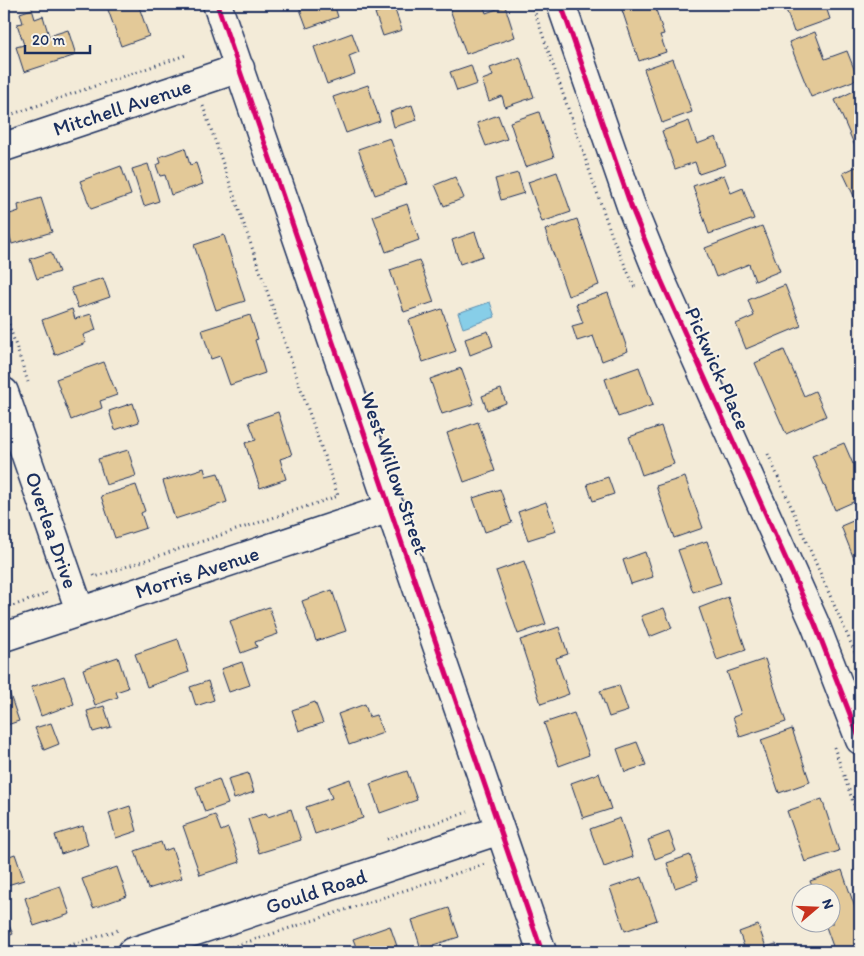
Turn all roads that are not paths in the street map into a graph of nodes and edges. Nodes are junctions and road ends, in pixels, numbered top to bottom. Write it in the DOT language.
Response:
graph roads {
  1 [pos="217,4"];
  2 [pos="561,4"];
  3 [pos="240,68"];
  4 [pos="4,147"];
  5 [pos="4,392"];
  6 [pos="390,508"];
  7 [pos="80,611"];
  8 [pos="4,637"];
  9 [pos="860,740"];
  10 [pos="500,830"];
  11 [pos="132,952"];
  12 [pos="542,952"];
  1 -- 3 [label="street, West Willow Street"];
  2 -- 9 [label="street, Pickwick Place"];
  3 -- 4 [label="street, Mitchell Avenue"];
  3 -- 6 [label="street, West Willow Street"];
  5 -- 7 [label="street, Overlea Drive"];
  6 -- 7 [label="street, Morris Avenue"];
  6 -- 10 [label="street, West Willow Street"];
  7 -- 8 [label="street, Morris Avenue"];
  10 -- 11 [label="street, Gould Road"];
  10 -- 12 [label="street, West Willow Street"];
}
